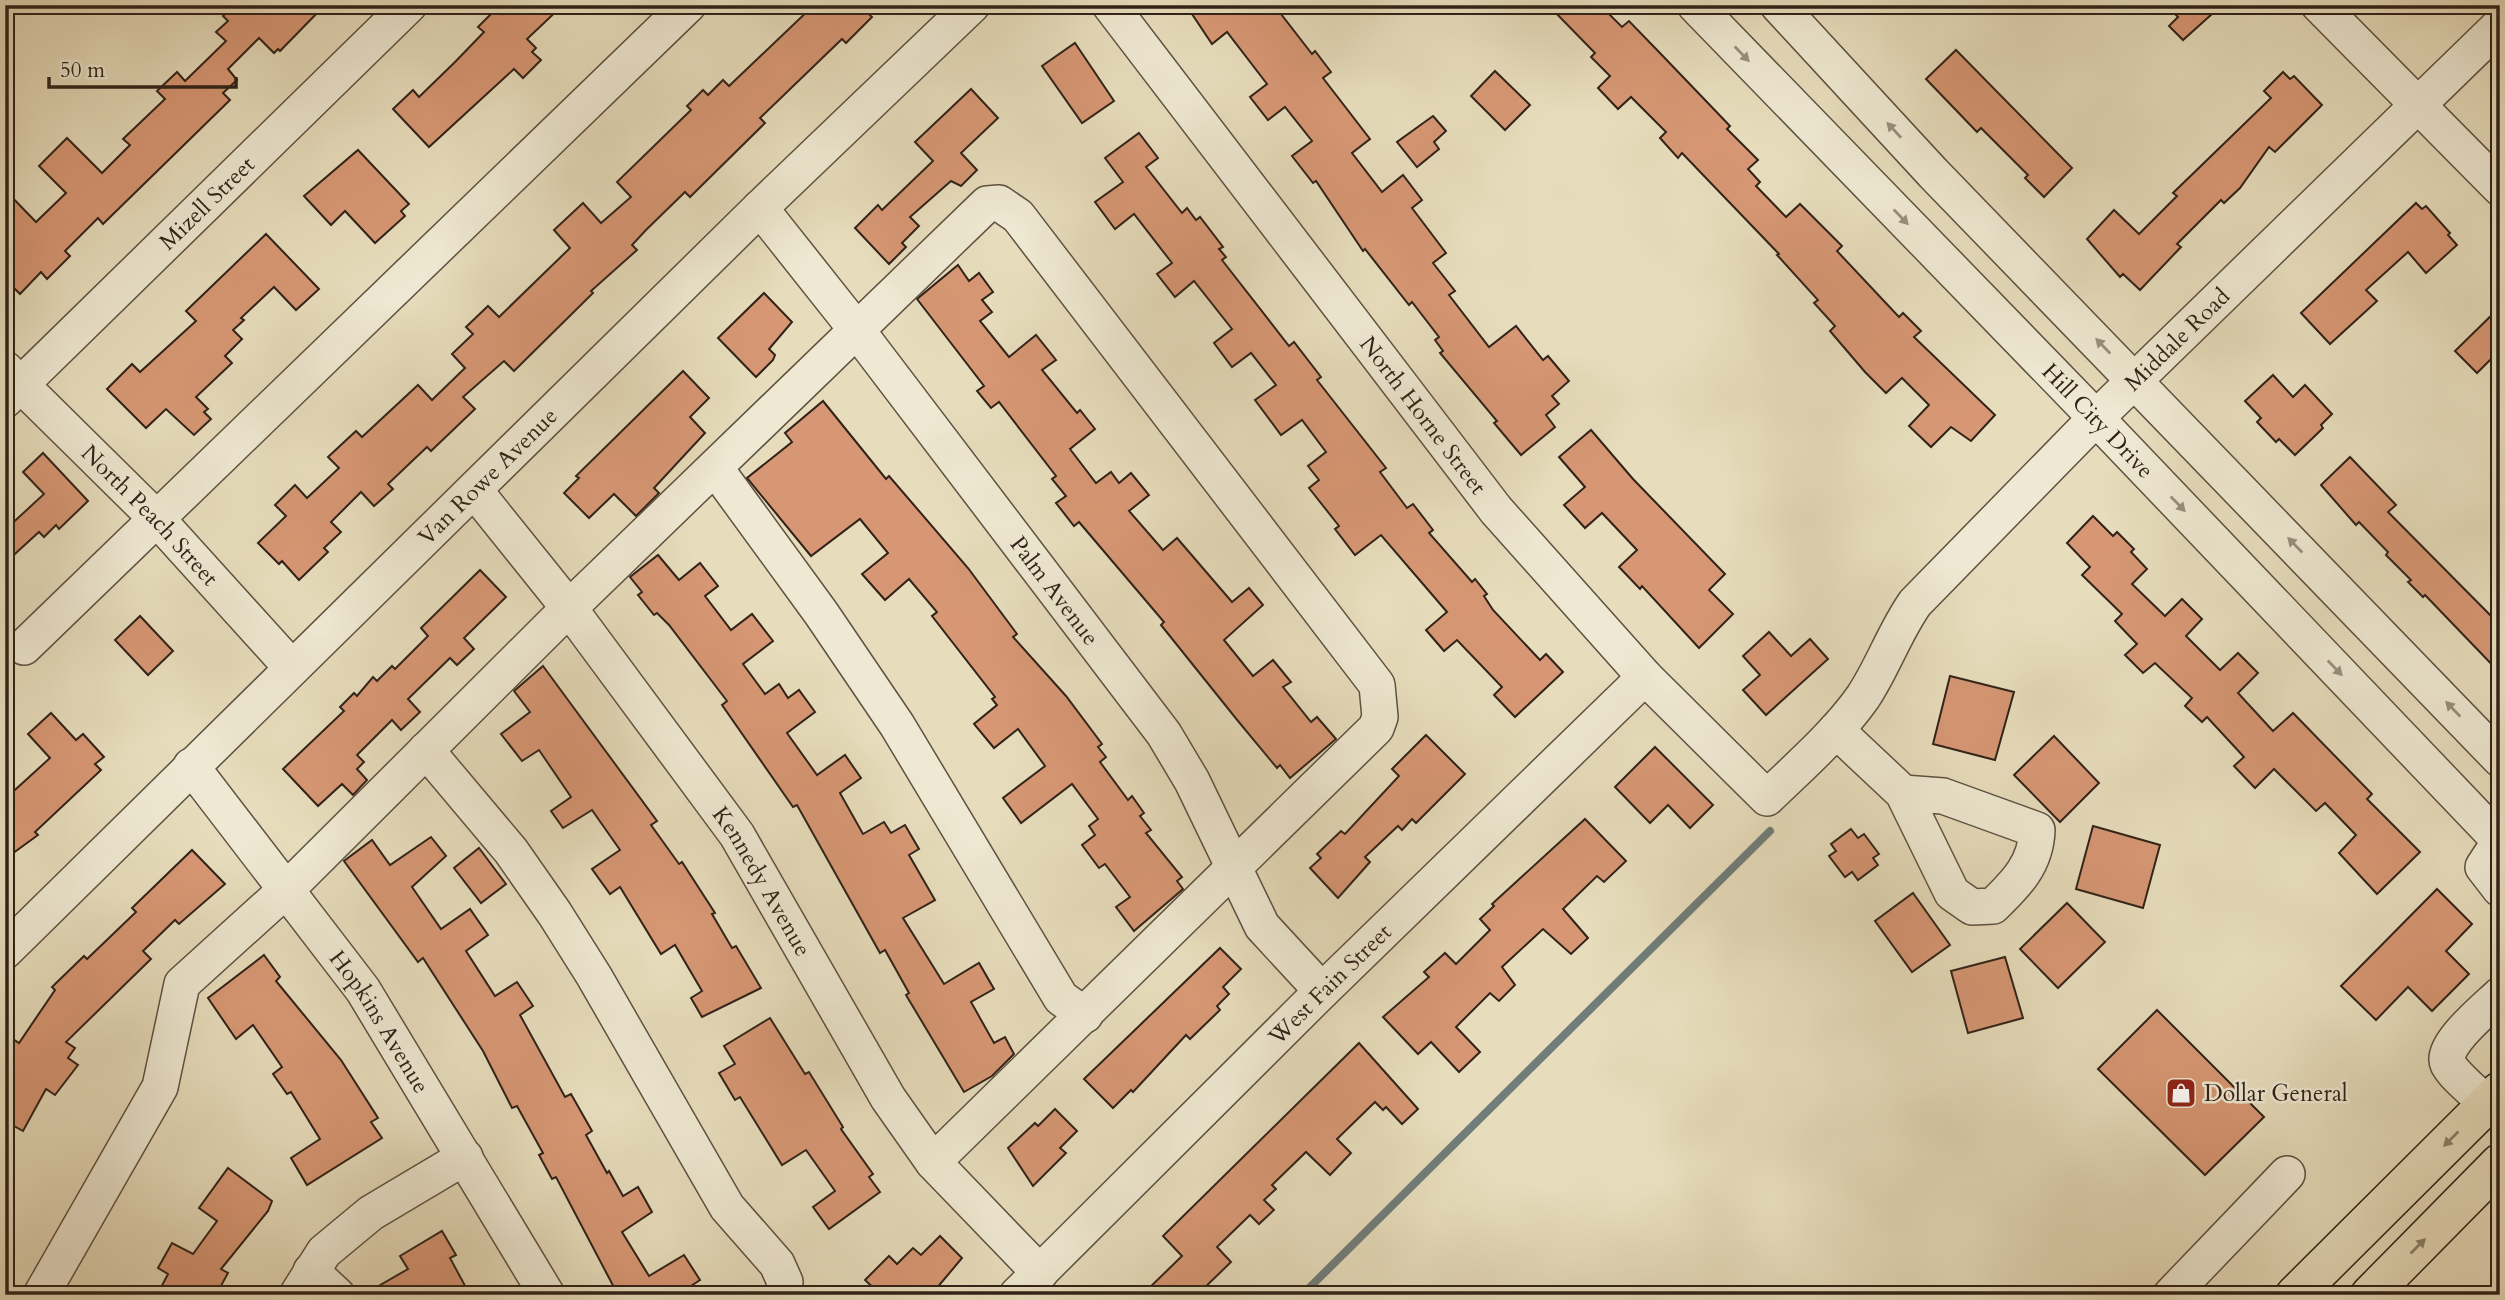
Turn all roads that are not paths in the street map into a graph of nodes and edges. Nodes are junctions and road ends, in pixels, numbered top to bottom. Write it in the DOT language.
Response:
graph roads {
  1 [pos="409,5"];
  2 [pos="688,5"];
  3 [pos="972,5"];
  4 [pos="1110,5"];
  5 [pos="1695,5"];
  6 [pos="1778,5"];
  7 [pos="2319,5"];
  8 [pos="2500,25"];
  9 [pos="2420,104"];
  10 [pos="2500,188"];
  11 [pos="760,208"];
  12 [pos="856,329"];
  13 [pos="2136,379"];
  14 [pos="10,384"];
  15 [pos="2096,418"];
  16 [pos="716,469"];
  17 [pos="475,491"];
  18 [pos="158,520"];
  19 [pos="569,608"];
  20 [pos="24,647"];
  21 [pos="292,668"];
  22 [pos="1645,677"];
  23 [pos="1836,730"];
  24 [pos="426,750"];
  25 [pos="2500,759"];
  26 [pos="191,766"];
  27 [pos="1903,793"];
  28 [pos="1767,798"];
  29 [pos="2500,841"];
  30 [pos="1234,870"];
  31 [pos="288,888"];
  32 [pos="2500,888"];
  33 [pos="5,951"];
  34 [pos="1322,991"];
  35 [pos="2500,995"];
  36 [pos="1085,1015"];
  37 [pos="2493,1098"];
  38 [pos="465,1157"];
  39 [pos="933,1162"];
  40 [pos="2500,1163"];
  41 [pos="2287,1174"];
  42 [pos="304,1283"];
  43 [pos="1029,1284"];
  44 [pos="41,1295"];
  45 [pos="337,1295"];
  46 [pos="547,1295"];
  47 [pos="783,1295"];
  48 [pos="2171,1295"];
  49 [pos="2295,1295"];
  50 [pos="2370,1295"];
  1 -- 14 [label="street, Mizell Street"];
  2 -- 18 [label="street"];
  3 -- 11 [label="street, Van Rowe Avenue"];
  4 -- 22 [label="street, North Horne Street"];
  5 -- 15 [label="street, Hill City Drive, one-way"];
  13 -- 6 [label="street, one-way"];
  7 -- 9 [label="street"];
  8 -- 9 [label="street, Middale Road"];
  9 -- 10 [label="street"];
  9 -- 13 [label="street, Middale Road"];
  11 -- 12 [label="street, Palm Avenue"];
  11 -- 17 [label="street, Van Rowe Avenue"];
  12 -- 16 [label="street"];
  12 -- 30 [label="street, Palm Avenue"];
  12 -- 30 [label="street"];
  13 -- 15 [label="street, Middale Road"];
  25 -- 13 [label="street, one-way"];
  14 -- 18 [label="street, North Peach Street"];
  15 -- 23 [label="street, Middale Road"];
  15 -- 29 [label="street, Hill City Drive, one-way"];
  16 -- 19 [label="street"];
  16 -- 36 [label="street"];
  17 -- 19 [label="street, Kennedy Avenue"];
  17 -- 21 [label="street, Van Rowe Avenue"];
  18 -- 20 [label="street"];
  18 -- 21 [label="street, North Peach Street"];
  19 -- 24 [label="street"];
  19 -- 39 [label="street, Kennedy Avenue"];
  21 -- 26 [label="street, Van Rowe Avenue"];
  22 -- 28 [label="street, North Horne Street"];
  22 -- 34 [label="street, West Fain Street"];
  23 -- 27 [label="street"];
  23 -- 28 [label="street, Middale Road"];
  24 -- 31 [label="street"];
  24 -- 47 [label="street"];
  26 -- 31 [label="street, Hopkins Avenue"];
  26 -- 33 [label="street, Van Rowe Avenue"];
  29 -- 32 [label="street"];
  30 -- 34 [label="street, Palm Avenue"];
  30 -- 36 [label="street"];
  31 -- 38 [label="street, Hopkins Avenue"];
  31 -- 44 [label="street"];
  34 -- 43 [label="street, West Fain Street"];
  35 -- 37 [label="street"];
  36 -- 39 [label="street"];
  37 -- 49 [label="main road, one-way"];
  38 -- 42 [label="street"];
  38 -- 46 [label="street, Hopkins Avenue"];
  39 -- 43 [label="street, Kennedy Avenue"];
  50 -- 40 [label="main road, one-way"];
  41 -- 48 [label="street"];
  42 -- 45 [label="street"];
}
